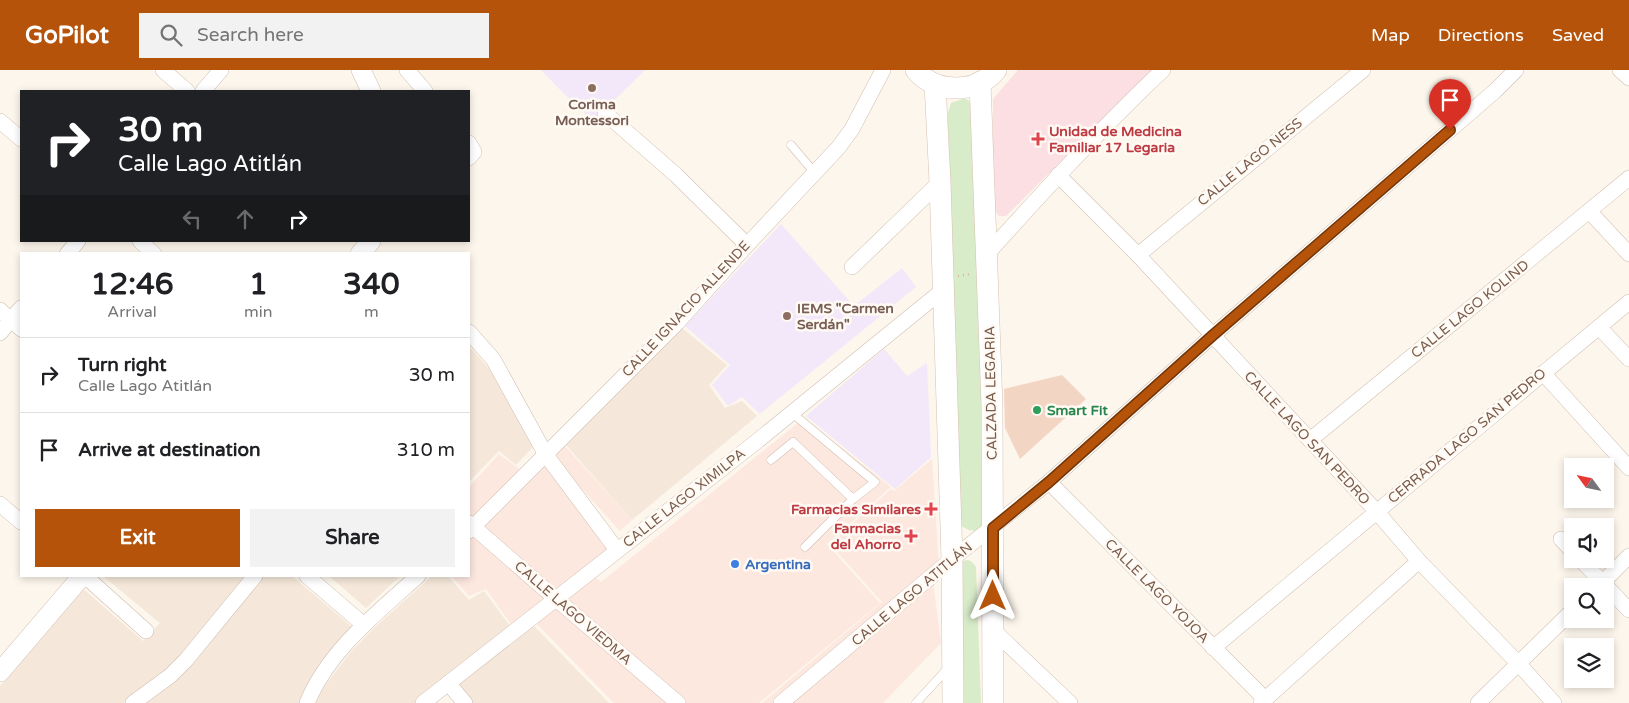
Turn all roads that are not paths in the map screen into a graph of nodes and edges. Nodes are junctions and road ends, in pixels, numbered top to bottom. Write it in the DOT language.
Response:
graph roads {
  1 [pos="163,70"];
  2 [pos="221,70"];
  3 [pos="362,70"];
  4 [pos="407,70"];
  5 [pos="883,70"];
  6 [pos="916,70"];
  7 [pos="1163,70"];
  8 [pos="1363,70"];
  9 [pos="1516,70"];
  10 [pos="1620,70"];
  11 [pos="988,76"];
  12 [pos="1629,78"];
  13 [pos="935,84"];
  14 [pos="186,90"];
  15 [pos="204,90"];
  16 [pos="371,90"];
  17 [pos="424,90"];
  18 [pos="605,114"];
  19 [pos="0,121"];
  20 [pos="20,138"];
  21 [pos="791,145"];
  22 [pos="814,172"];
  23 [pos="1058,175"];
  24 [pos="1629,178"];
  25 [pos="940,182"];
  26 [pos="1589,211"];
  27 [pos="77,242"];
  28 [pos="141,242"];
  29 [pos="747,245"];
  30 [pos="69,252"];
  31 [pos="152,252"];
  32 [pos="1629,254"];
  33 [pos="1138,255"];
  34 [pos="988,262"];
  35 [pos="852,267"];
  36 [pos="942,284"];
  37 [pos="1629,302"];
  38 [pos="20,309"];
  39 [pos="11,320"];
  40 [pos="1599,327"];
  41 [pos="0,333"];
  42 [pos="470,333"];
  43 [pos="1212,336"];
  44 [pos="1629,359"];
  45 [pos="1543,373"];
  46 [pos="792,413"];
  47 [pos="1310,440"];
  48 [pos="546,455"];
  49 [pos="771,460"];
  50 [pos="1629,468"];
  51 [pos="1049,482"];
  52 [pos="853,498"];
  53 [pos="0,504"];
  54 [pos="1377,512"];
  55 [pos="20,521"];
  56 [pos="470,527"];
  57 [pos="993,528"];
  58 [pos="1561,539"];
  59 [pos="1564,542"];
  60 [pos="805,547"];
  61 [pos="617,550"];
  62 [pos="1629,556"];
  63 [pos="952,559"];
  64 [pos="1419,561"];
  65 [pos="1588,568"];
  66 [pos="82,577"];
  67 [pos="84,577"];
  68 [pos="255,577"];
  69 [pos="308,577"];
  70 [pos="417,577"];
  71 [pos="1596,578"];
  72 [pos="1607,578"];
  73 [pos="1614,596"];
  74 [pos="555,598"];
  75 [pos="1629,610"];
  76 [pos="1564,619"];
  77 [pos="364,625"];
  78 [pos="993,630"];
  79 [pos="146,631"];
  80 [pos="1213,648"];
  81 [pos="1518,663"];
  82 [pos="953,664"];
  83 [pos="0,672"];
  84 [pos="448,683"];
  85 [pos="1263,701"];
  86 [pos="133,703"];
  87 [pos="307,703"];
  88 [pos="423,703"];
  89 [pos="465,703"];
  90 [pos="678,703"];
  91 [pos="781,703"];
  92 [pos="916,703"];
  93 [pos="954,703"];
  94 [pos="993,703"];
  95 [pos="1070,703"];
  96 [pos="1478,703"];
  97 [pos="1554,703"];
  1 -- 14 [label="street"];
  2 -- 15 [label="street"];
  3 -- 16 [label="street"];
  4 -- 17 [label="street"];
  5 -- 22 [label="street, CALLE IGNACIO ALLENDE"];
  6 -- 13 [label="main road"];
  7 -- 23 [label="street"];
  8 -- 33 [label="street, CALLE LAGO NESS"];
  9 -- 43 [label="street, CALLE LAGO ATITLÁN"];
  10 -- 12 [label="street"];
  11 -- 13 [label="main road"];
  11 -- 34 [label="main road, CALZADA LEGARIA"];
  13 -- 25 [label="main road"];
  18 -- 29 [label="street"];
  19 -- 20 [label="street"];
  21 -- 22 [label="lane"];
  22 -- 29 [label="street, CALLE IGNACIO ALLENDE"];
  23 -- 33 [label="street, CALLE LAGO SAN PEDRO"];
  23 -- 34 [label="street"];
  24 -- 26 [label="street, CALLE LAGO KOLIND"];
  25 -- 35 [label="street"];
  25 -- 36 [label="main road"];
  26 -- 32 [label="street"];
  26 -- 47 [label="street, CALLE LAGO KOLIND"];
  27 -- 30 [label="street"];
  28 -- 31 [label="street"];
  29 -- 48 [label="street, CALLE IGNACIO ALLENDE"];
  33 -- 43 [label="street, CALLE LAGO SAN PEDRO"];
  34 -- 57 [label="main road, CALZADA LEGARIA"];
  36 -- 46 [label="street, CALLE LAGO XIMILPA"];
  36 -- 63 [label="main road"];
  37 -- 40 [label="street, CERRADA LAGO SAN PEDRO"];
  38 -- 39 [label="street"];
  39 -- 41 [label="street"];
  40 -- 44 [label="street"];
  40 -- 45 [label="street, CERRADA LAGO SAN PEDRO"];
  42 -- 48 [label="street"];
  43 -- 47 [label="street, CALLE LAGO SAN PEDRO"];
  43 -- 51 [label="street, CALLE LAGO ATITLÁN"];
  45 -- 50 [label="street"];
  45 -- 54 [label="street, CERRADA LAGO SAN PEDRO"];
  46 -- 52 [label="lane"];
  46 -- 61 [label="street, CALLE LAGO XIMILPA"];
  47 -- 54 [label="street, CALLE LAGO SAN PEDRO"];
  48 -- 56 [label="street, CALLE IGNACIO ALLENDE"];
  48 -- 61 [label="street"];
  49 -- 52 [label="lane"];
  51 -- 57 [label="street, CALLE LAGO ATITLÁN"];
  51 -- 80 [label="street, CALLE LAGO YOJOA"];
  52 -- 60 [label="lane"];
  53 -- 55 [label="street"];
  54 -- 64 [label="street, CALLE LAGO SAN PEDRO"];
  54 -- 80 [label="street, CERRADA LAGO SAN PEDRO"];
  56 -- 74 [label="street, CALLE LAGO VIEDMA"];
  57 -- 63 [label="street, CALLE LAGO ATITLÁN"];
  57 -- 78 [label="main road, CALZADA LEGARIA"];
  58 -- 59 [label="street"];
  61 -- 74 [label="street, CALLE LAGO XIMILPA"];
  62 -- 72 [label="street"];
  63 -- 82 [label="main road"];
  63 -- 91 [label="street, CALLE LAGO ATITLÁN"];
  64 -- 81 [label="street, CALLE LAGO SAN PEDRO"];
  64 -- 85 [label="street"];
  65 -- 71 [label="street"];
  66 -- 83 [label="street"];
  67 -- 79 [label="street"];
  68 -- 86 [label="street"];
  69 -- 77 [label="street"];
  70 -- 77 [label="street"];
  73 -- 75 [label="street"];
  74 -- 84 [label="street, CALLE LAGO XIMILPA"];
  74 -- 90 [label="street, CALLE LAGO VIEDMA"];
  76 -- 81 [label="street"];
  77 -- 87 [label="street"];
  78 -- 94 [label="main road, CALZADA LEGARIA"];
  78 -- 95 [label="street"];
  80 -- 85 [label="street, CALLE LAGO YOJOA"];
  81 -- 96 [label="street"];
  81 -- 97 [label="street, CALLE LAGO SAN PEDRO"];
  82 -- 92 [label="lane"];
  82 -- 93 [label="main road"];
  84 -- 88 [label="street, CALLE LAGO XIMILPA"];
  84 -- 89 [label="street"];
}
